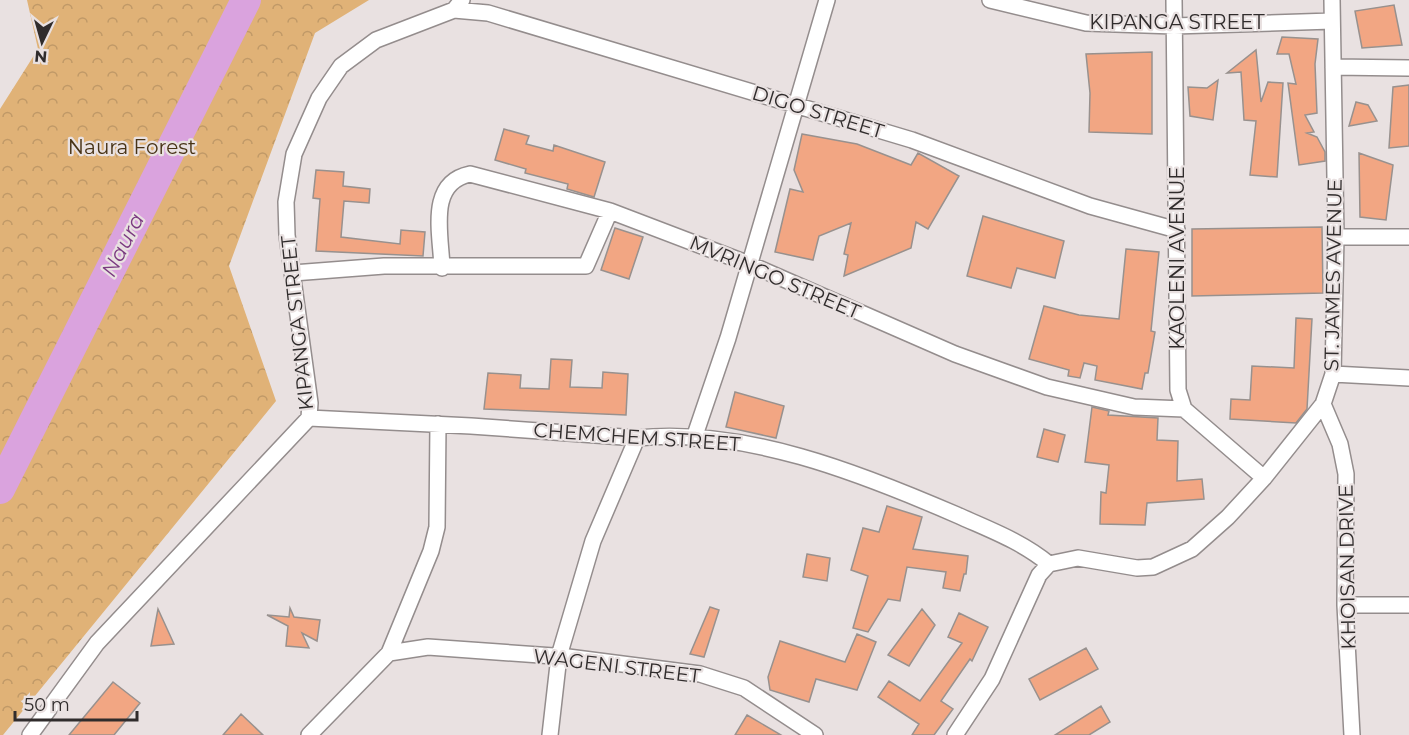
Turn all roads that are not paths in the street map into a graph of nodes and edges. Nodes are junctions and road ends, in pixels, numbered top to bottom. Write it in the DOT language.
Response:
graph roads {
  1 [pos="827,0"];
  2 [pos="990,0"];
  3 [pos="1174,0"];
  4 [pos="1332,0"];
  5 [pos="458,5"];
  6 [pos="1332,21"];
  7 [pos="1174,26"];
  8 [pos="1333,67"];
  9 [pos="1409,68"];
  10 [pos="795,105"];
  11 [pos="610,211"];
  12 [pos="1177,230"];
  13 [pos="1336,237"];
  14 [pos="1409,237"];
  15 [pos="749,264"];
  16 [pos="442,268"];
  17 [pos="293,273"];
  18 [pos="1334,374"];
  19 [pos="1409,378"];
  20 [pos="1323,404"];
  21 [pos="1184,409"];
  22 [pos="309,418"];
  23 [pos="438,424"];
  24 [pos="637,438"];
  25 [pos="694,438"];
  26 [pos="1264,478"];
  27 [pos="1049,564"];
  28 [pos="1345,605"];
  29 [pos="1409,605"];
  30 [pos="396,651"];
  31 [pos="560,656"];
  32 [pos="30,735"];
  33 [pos="309,735"];
  34 [pos="550,735"];
  35 [pos="815,735"];
  36 [pos="955,735"];
  37 [pos="1352,735"];
  1 -- 10 [label="street"];
  2 -- 7 [label="street, KIPANGA STREET"];
  3 -- 7 [label="street, KAOLENI AVENUE"];
  4 -- 6 [label="street, ST. JAMES AVENUE"];
  5 -- 10 [label="street, DIGO STREET"];
  5 -- 17 [label="street, KIPANGA STREET"];
  6 -- 7 [label="street, KIPANGA STREET"];
  6 -- 8 [label="street, ST. JAMES AVENUE"];
  7 -- 12 [label="street, KAOLENI AVENUE"];
  8 -- 9 [label="street"];
  8 -- 13 [label="street, ST. JAMES AVENUE"];
  10 -- 12 [label="street, DIGO STREET"];
  10 -- 15 [label="street"];
  11 -- 15 [label="street, MVRINGO STREET"];
  11 -- 16 [label="street"];
  11 -- 16 [label="street, MVRINGO STREET"];
  12 -- 21 [label="street, KAOLENI AVENUE"];
  13 -- 14 [label="street"];
  13 -- 18 [label="street, ST. JAMES AVENUE"];
  15 -- 21 [label="street, MVRINGO STREET"];
  15 -- 25 [label="street"];
  16 -- 17 [label="street"];
  17 -- 22 [label="street, KIPANGA STREET"];
  18 -- 19 [label="street"];
  18 -- 20 [label="street, ST. JAMES AVENUE"];
  20 -- 26 [label="street, ST. JAMES AVENUE"];
  20 -- 28 [label="street, KHOISAN DRIVE"];
  21 -- 26 [label="street"];
  22 -- 23 [label="street, CHEMCHEM STREET"];
  22 -- 32 [label="street, KIPANGA STREET"];
  23 -- 24 [label="street, CHEMCHEM STREET"];
  23 -- 30 [label="street"];
  24 -- 25 [label="street, CHEMCHEM STREET"];
  24 -- 31 [label="street"];
  25 -- 27 [label="street, CHEMCHEM STREET"];
  26 -- 27 [label="street, ST. JAMES AVENUE"];
  27 -- 36 [label="street"];
  28 -- 29 [label="street"];
  28 -- 37 [label="street, KHOISAN DRIVE"];
  30 -- 31 [label="street, WAGENI STREET"];
  30 -- 33 [label="street"];
  31 -- 34 [label="street"];
  31 -- 35 [label="street, WAGENI STREET"];
}
